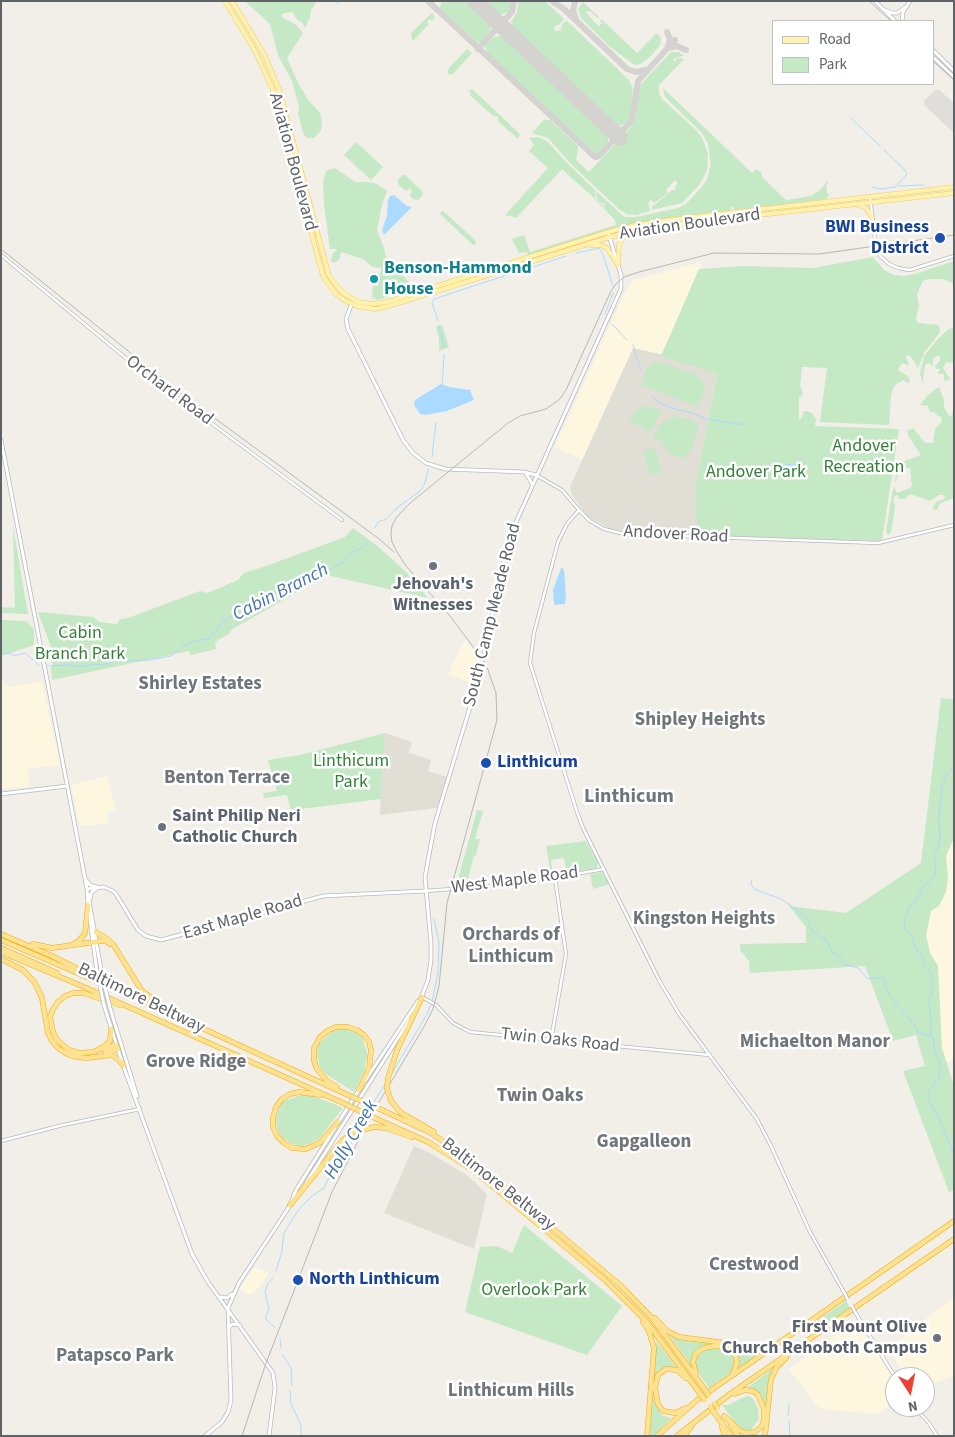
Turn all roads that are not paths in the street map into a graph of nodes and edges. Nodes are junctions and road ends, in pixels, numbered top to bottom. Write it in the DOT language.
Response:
graph roads {
  1 [pos="225,1"];
  2 [pos="232,1"];
  3 [pos="875,1"];
  4 [pos="910,1"];
  5 [pos="907,6"];
  6 [pos="884,10"];
  7 [pos="894,20"];
  8 [pos="902,20"];
  9 [pos="935,52"];
  10 [pos="935,59"];
  11 [pos="954,71"];
  12 [pos="954,77"];
  13 [pos="954,187"];
  14 [pos="954,193"];
  15 [pos="870,197"];
  16 [pos="871,203"];
  17 [pos="855,205"];
  18 [pos="872,218"];
  19 [pos="638,230"];
  20 [pos="609,235"];
  21 [pos="576,248"];
  22 [pos="1,255"];
  23 [pos="954,256"];
  24 [pos="618,265"];
  25 [pos="425,290"];
  26 [pos="422,296"];
  27 [pos="352,302"];
  28 [pos="1,440"];
  29 [pos="526,472"];
  30 [pos="536,475"];
  31 [pos="532,484"];
  32 [pos="579,510"];
  33 [pos="342,520"];
  34 [pos="954,525"];
  35 [pos="68,786"];
  36 [pos="1,794"];
  37 [pos="604,869"];
  38 [pos="84,877"];
  39 [pos="555,878"];
  40 [pos="98,888"];
  41 [pos="86,889"];
  42 [pos="425,890"];
  43 [pos="89,903"];
  44 [pos="96,932"];
  45 [pos="1,934"];
  46 [pos="1,940"];
  47 [pos="95,942"];
  48 [pos="68,947"];
  49 [pos="1,948"];
  50 [pos="1,952"];
  51 [pos="119,955"];
  52 [pos="1,959"];
  53 [pos="84,987"];
  54 [pos="134,997"];
  55 [pos="422,997"];
  56 [pos="126,1005"];
  57 [pos="188,1021"];
  58 [pos="111,1029"];
  59 [pos="551,1040"];
  60 [pos="118,1046"];
  61 [pos="98,1053"];
  62 [pos="710,1055"];
  63 [pos="123,1065"];
  64 [pos="359,1090"];
  65 [pos="348,1094"];
  66 [pos="328,1096"];
  67 [pos="140,1109"];
  68 [pos="338,1122"];
  69 [pos="1,1141"];
  70 [pos="428,1142"];
  71 [pos="479,1166"];
  72 [pos="290,1205"];
  73 [pos="954,1221"];
  74 [pos="954,1239"];
  75 [pos="628,1293"];
  76 [pos="233,1294"];
  77 [pos="218,1296"];
  78 [pos="629,1303"];
  79 [pos="228,1308"];
  80 [pos="240,1326"];
  81 [pos="228,1328"];
  82 [pos="790,1334"];
  83 [pos="795,1349"];
  84 [pos="889,1367"];
  85 [pos="726,1379"];
  86 [pos="701,1385"];
  87 [pos="699,1393"];
  88 [pos="697,1400"];
  89 [pos="716,1407"];
  90 [pos="705,1413"];
  91 [pos="724,1416"];
  92 [pos="717,1417"];
  93 [pos="923,1417"];
  94 [pos="205,1436"];
  95 [pos="269,1436"];
  96 [pos="647,1436"];
  97 [pos="657,1436"];
  98 [pos="677,1436"];
  99 [pos="684,1436"];
  100 [pos="725,1436"];
  101 [pos="731,1436"];
  102 [pos="738,1436"];
  103 [pos="765,1436"];
  104 [pos="937,1436"];
  1 -- 27 [label="main road, Aviation Boulevard"];
  2 -- 27 [label="main road, Aviation Boulevard"];
  3 -- 6 [label="main road"];
  4 -- 5 [label="main road"];
  5 -- 6 [label="main road"];
  5 -- 8 [label="main road"];
  6 -- 7 [label="main road"];
  9 -- 11 [label="main road"];
  10 -- 12 [label="main road"];
  13 -- 15 [label="main road, Aviation Boulevard"];
  14 -- 16 [label="main road, Aviation Boulevard"];
  15 -- 16 [label="street"];
  15 -- 20 [label="main road, Aviation Boulevard"];
  16 -- 17 [label="main road, Aviation Boulevard"];
  16 -- 18 [label="street"];
  17 -- 18 [label="main road"];
  17 -- 19 [label="main road, Aviation Boulevard"];
  18 -- 23 [label="street"];
  19 -- 20 [label="main road, Aviation Boulevard"];
  19 -- 24 [label="main road"];
  20 -- 21 [label="main road, Aviation Boulevard"];
  20 -- 24 [label="main road, South Camp Meade Road"];
  20 -- 25 [label="main road, Aviation Boulevard"];
  21 -- 24 [label="main road"];
  21 -- 26 [label="main road, Aviation Boulevard"];
  22 -- 33 [label="street, Orchard Road"];
  24 -- 30 [label="main road, South Camp Meade Road"];
  25 -- 26 [label="main road"];
  25 -- 27 [label="main road, Aviation Boulevard"];
  26 -- 27 [label="main road, Aviation Boulevard"];
  27 -- 29 [label="main road, Andover Road"];
  28 -- 35 [label="main road"];
  29 -- 30 [label="main road, Andover Road"];
  29 -- 31 [label="main road"];
  30 -- 31 [label="main road, South Camp Meade Road"];
  30 -- 32 [label="street, Andover Road"];
  31 -- 42 [label="main road, South Camp Meade Road"];
  32 -- 34 [label="street, Andover Road"];
  32 -- 37 [label="street"];
  35 -- 36 [label="main road"];
  35 -- 38 [label="main road"];
  37 -- 39 [label="street, West Maple Road"];
  37 -- 62 [label="street"];
  38 -- 40 [label="main road, East Maple Road"];
  38 -- 41 [label="main road"];
  39 -- 42 [label="street, West Maple Road"];
  39 -- 59 [label="street"];
  40 -- 41 [label="main road"];
  40 -- 42 [label="main road, East Maple Road"];
  40 -- 43 [label="main road"];
  41 -- 43 [label="main road"];
  42 -- 55 [label="main road, South Camp Meade Road"];
  43 -- 44 [label="main road"];
  43 -- 47 [label="main road"];
  43 -- 48 [label="highway"];
  44 -- 47 [label="main road"];
  44 -- 51 [label="highway"];
  45 -- 48 [label="highway"];
  45 -- 54 [label="highway, Baltimore Beltway"];
  46 -- 54 [label="highway"];
  47 -- 48 [label="highway"];
  47 -- 51 [label="highway"];
  47 -- 58 [label="main road, bridge"];
  47 -- 60 [label="main road, bridge"];
  49 -- 53 [label="highway"];
  50 -- 53 [label="highway, Baltimore Beltway"];
  51 -- 57 [label="highway"];
  52 -- 61 [label="highway"];
  53 -- 56 [label="highway, Baltimore Beltway"];
  54 -- 57 [label="highway, Baltimore Beltway"];
  55 -- 59 [label="street, Twin Oaks Road"];
  55 -- 64 [label="main road"];
  55 -- 71 [label="highway, bridge"];
  55 -- 72 [label="main road"];
  56 -- 61 [label="highway"];
  56 -- 66 [label="highway, Baltimore Beltway"];
  57 -- 65 [label="highway, Baltimore Beltway"];
  58 -- 60 [label="main road"];
  58 -- 61 [label="highway"];
  59 -- 62 [label="street, Twin Oaks Road"];
  60 -- 61 [label="highway"];
  60 -- 63 [label="main road"];
  60 -- 67 [label="main road"];
  61 -- 63 [label="highway"];
  62 -- 84 [label="street, bridge"];
  63 -- 67 [label="main road"];
  64 -- 65 [label="highway"];
  64 -- 68 [label="main road"];
  65 -- 71 [label="highway, Baltimore Beltway, bridge"];
  66 -- 68 [label="highway"];
  66 -- 70 [label="highway, Baltimore Beltway, bridge"];
  67 -- 69 [label="street"];
  67 -- 77 [label="main road"];
  68 -- 72 [label="main road"];
  70 -- 72 [label="highway, bridge"];
  70 -- 78 [label="highway, Baltimore Beltway"];
  71 -- 75 [label="highway, Baltimore Beltway"];
  72 -- 76 [label="main road"];
  73 -- 82 [label="highway"];
  74 -- 83 [label="highway"];
  75 -- 82 [label="highway"];
  75 -- 86 [label="highway, Baltimore Beltway"];
  76 -- 77 [label="main road"];
  76 -- 79 [label="main road"];
  77 -- 79 [label="main road"];
  78 -- 87 [label="highway, Baltimore Beltway"];
  78 -- 96 [label="highway"];
  79 -- 80 [label="main road"];
  79 -- 81 [label="main road"];
  80 -- 81 [label="main road"];
  80 -- 95 [label="main road"];
  81 -- 94 [label="main road"];
  82 -- 85 [label="highway"];
  83 -- 89 [label="highway"];
  83 -- 103 [label="highway"];
  85 -- 86 [label="highway"];
  85 -- 88 [label="highway"];
  86 -- 89 [label="highway, Baltimore Beltway, bridge"];
  87 -- 88 [label="highway"];
  87 -- 89 [label="highway, Baltimore Beltway, bridge"];
  88 -- 97 [label="highway"];
  89 -- 90 [label="highway"];
  89 -- 91 [label="highway, Baltimore Beltway"];
  89 -- 91 [label="highway"];
  89 -- 92 [label="highway, Baltimore Beltway"];
  90 -- 98 [label="highway"];
  90 -- 99 [label="highway"];
  91 -- 102 [label="highway, Baltimore Beltway"];
  92 -- 100 [label="highway"];
  92 -- 101 [label="highway, Baltimore Beltway"];
  93 -- 104 [label="street"];
}
